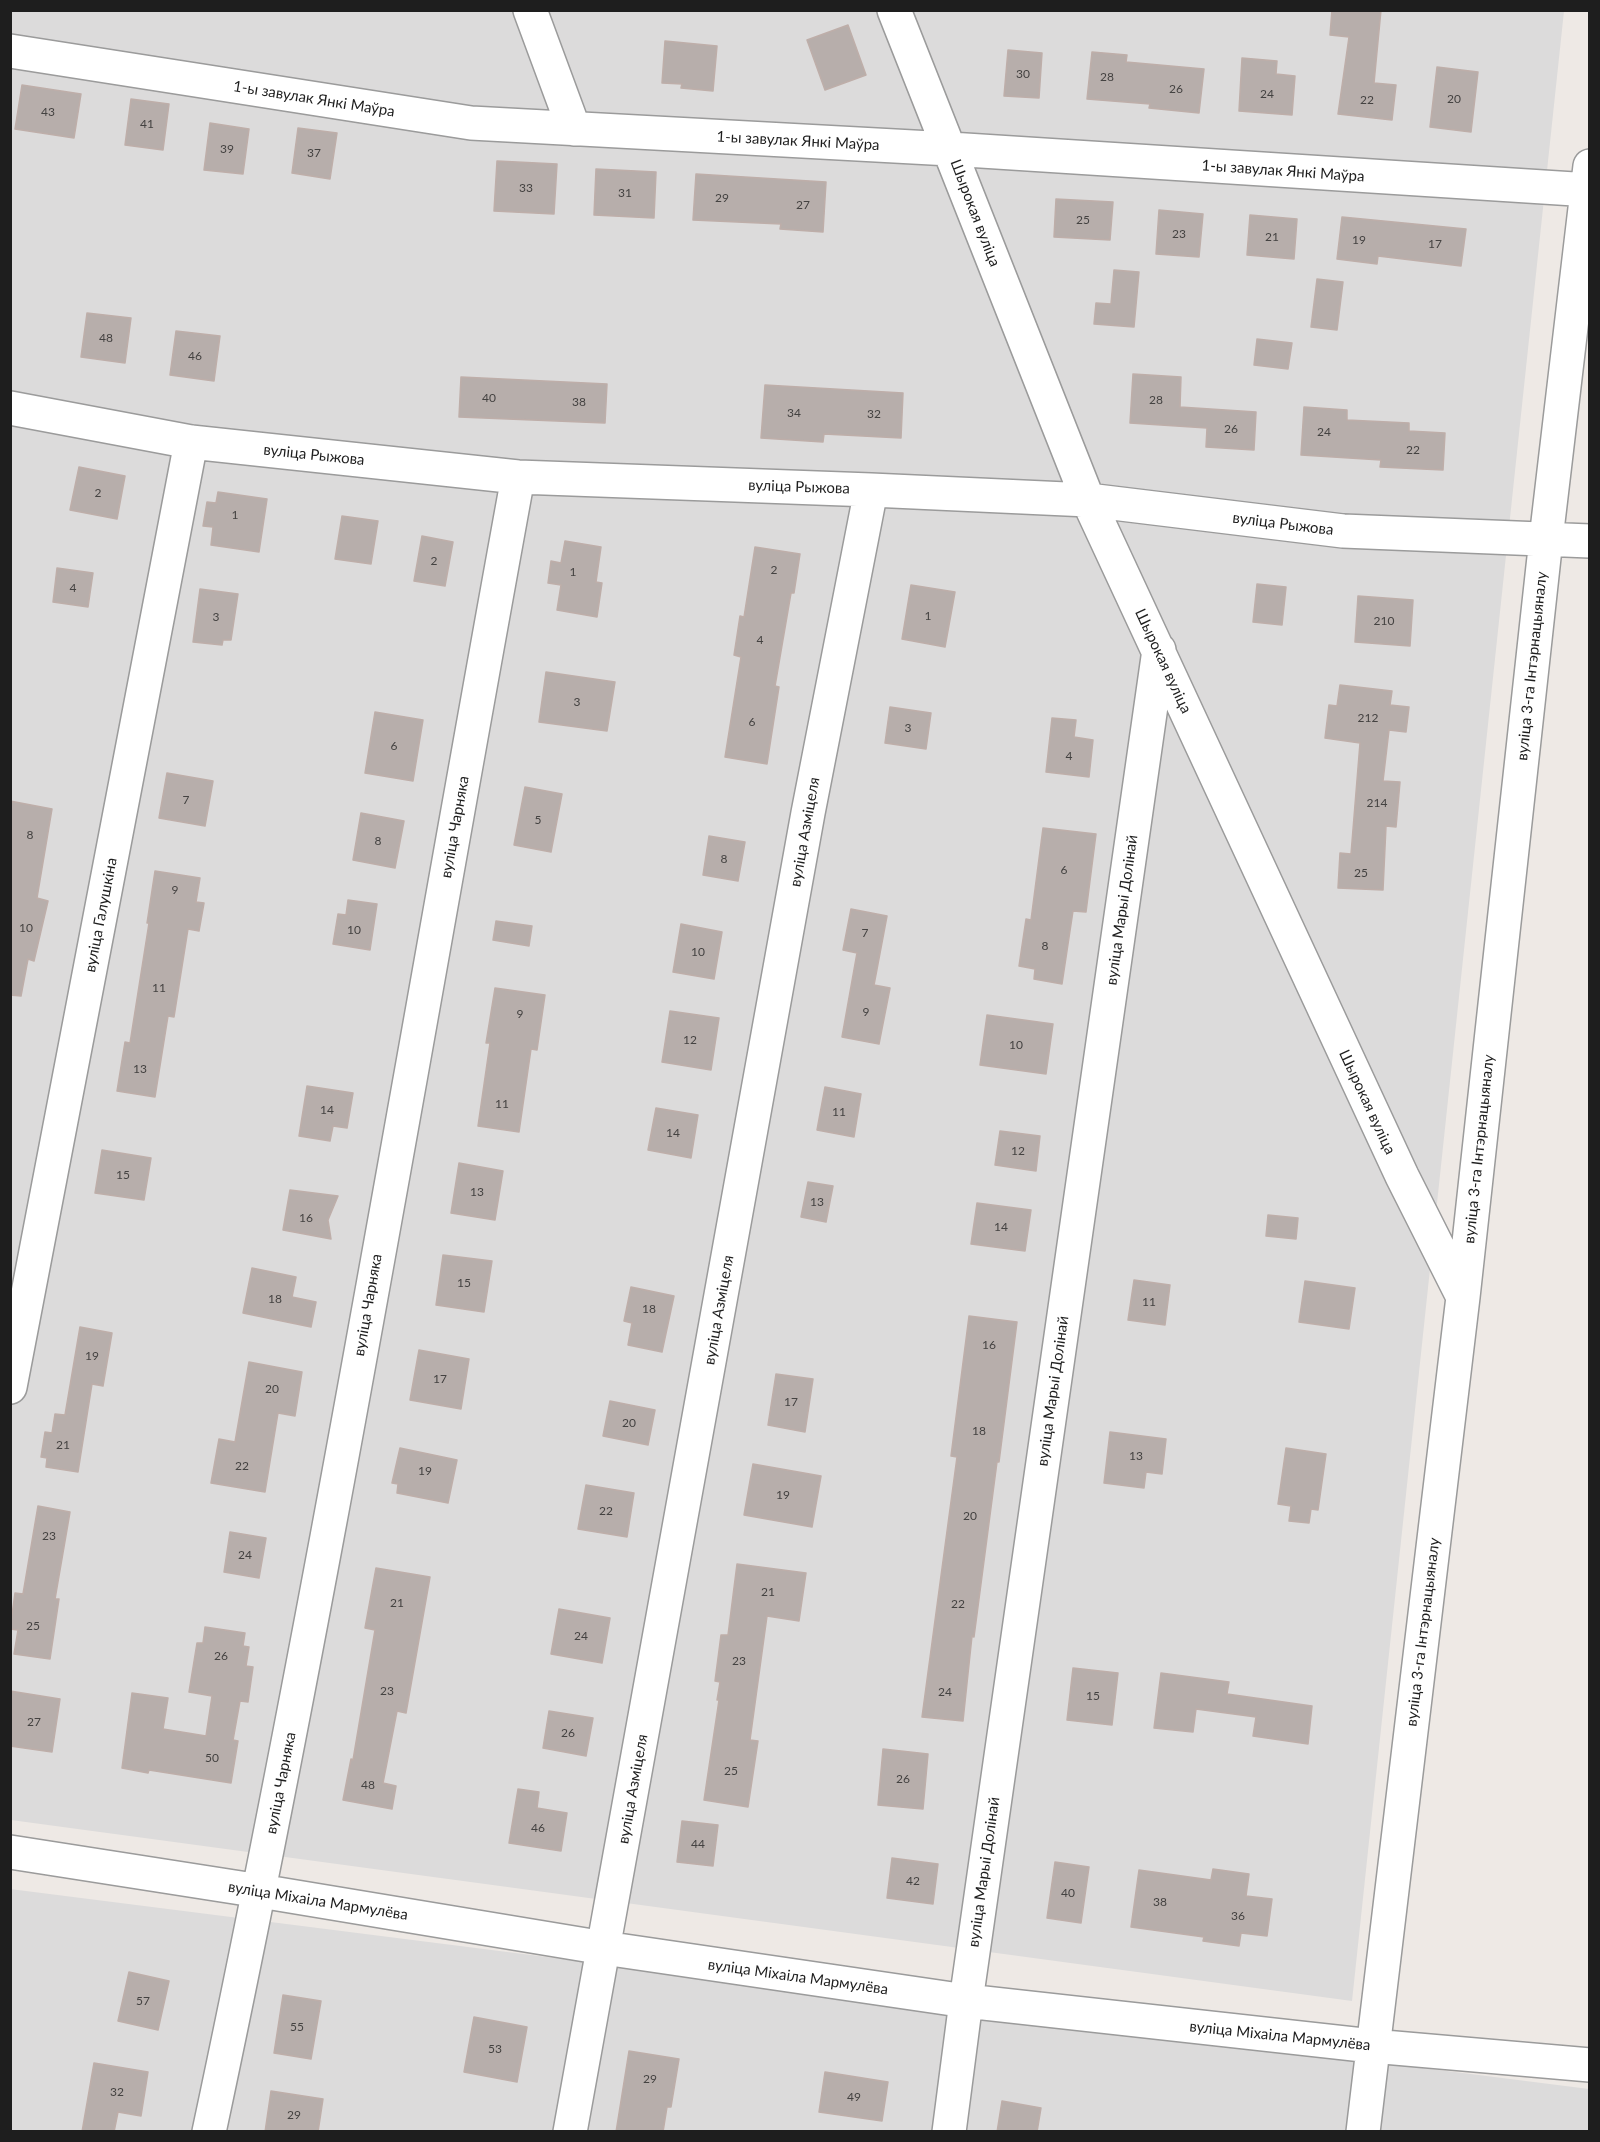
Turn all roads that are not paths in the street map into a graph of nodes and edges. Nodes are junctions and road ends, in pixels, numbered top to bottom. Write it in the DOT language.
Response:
graph roads {
  1 [pos="530,10"];
  2 [pos="894,10"];
  3 [pos="10,51"];
  4 [pos="574,129"];
  5 [pos="950,149"];
  6 [pos="1589,182"];
  7 [pos="10,408"];
  8 [pos="191,442"];
  9 [pos="518,477"];
  10 [pos="871,490"];
  11 [pos="1088,500"];
  12 [pos="1546,539"];
  13 [pos="1590,541"];
  14 [pos="1159,650"];
  15 [pos="1463,1297"];
  16 [pos="10,1387"];
  17 [pos="10,1852"];
  18 [pos="260,1891"];
  19 [pos="604,1948"];
  20 [pos="966,2001"];
  21 [pos="1372,2046"];
  22 [pos="1590,2065"];
  23 [pos="209,2132"];
  24 [pos="570,2132"];
  25 [pos="949,2132"];
  26 [pos="1362,2132"];
  1 -- 4 [label="street"];
  2 -- 5 [label="street, Шырокая вуліца"];
  3 -- 4 [label="street, 1-ы завулак Янкі Маўра"];
  4 -- 5 [label="street, 1-ы завулак Янкі Маўра"];
  5 -- 6 [label="street, 1-ы завулак Янкі Маўра"];
  5 -- 11 [label="street, Шырокая вуліца"];
  6 -- 12 [label="street, вуліца 3-га Інтэрнацыяналу"];
  7 -- 8 [label="street, вуліца Рыжова"];
  8 -- 9 [label="street, вуліца Рыжова"];
  8 -- 16 [label="street, вуліца Галушкіна"];
  9 -- 10 [label="street, вуліца Рыжова"];
  9 -- 18 [label="street, вуліца Чарняка"];
  10 -- 11 [label="street, вуліца Рыжова"];
  10 -- 19 [label="street, вуліца Азміцеля"];
  11 -- 12 [label="street, вуліца Рыжова"];
  11 -- 14 [label="street, Шырокая вуліца"];
  12 -- 13 [label="street, вуліца Рыжова"];
  12 -- 15 [label="street, вуліца 3-га Інтэрнацыяналу"];
  14 -- 15 [label="street, Шырокая вуліца"];
  14 -- 20 [label="street, вуліца Марыі Долінай"];
  15 -- 21 [label="street, вуліца 3-га Інтэрнацыяналу"];
  17 -- 18 [label="street, вуліца Міхаіла Мармулёва"];
  18 -- 19 [label="street, вуліца Міхаіла Мармулёва"];
  18 -- 23 [label="street, вуліца Чарняка"];
  19 -- 20 [label="street, вуліца Міхаіла Мармулёва"];
  19 -- 24 [label="street, вуліца Азміцеля"];
  20 -- 21 [label="street, вуліца Міхаіла Мармулёва"];
  20 -- 25 [label="street, вуліца Марыі Долінай"];
  21 -- 22 [label="street, вуліца Міхаіла Мармулёва"];
  21 -- 26 [label="street, вуліца 3-га Інтэрнацыяналу"];
}
